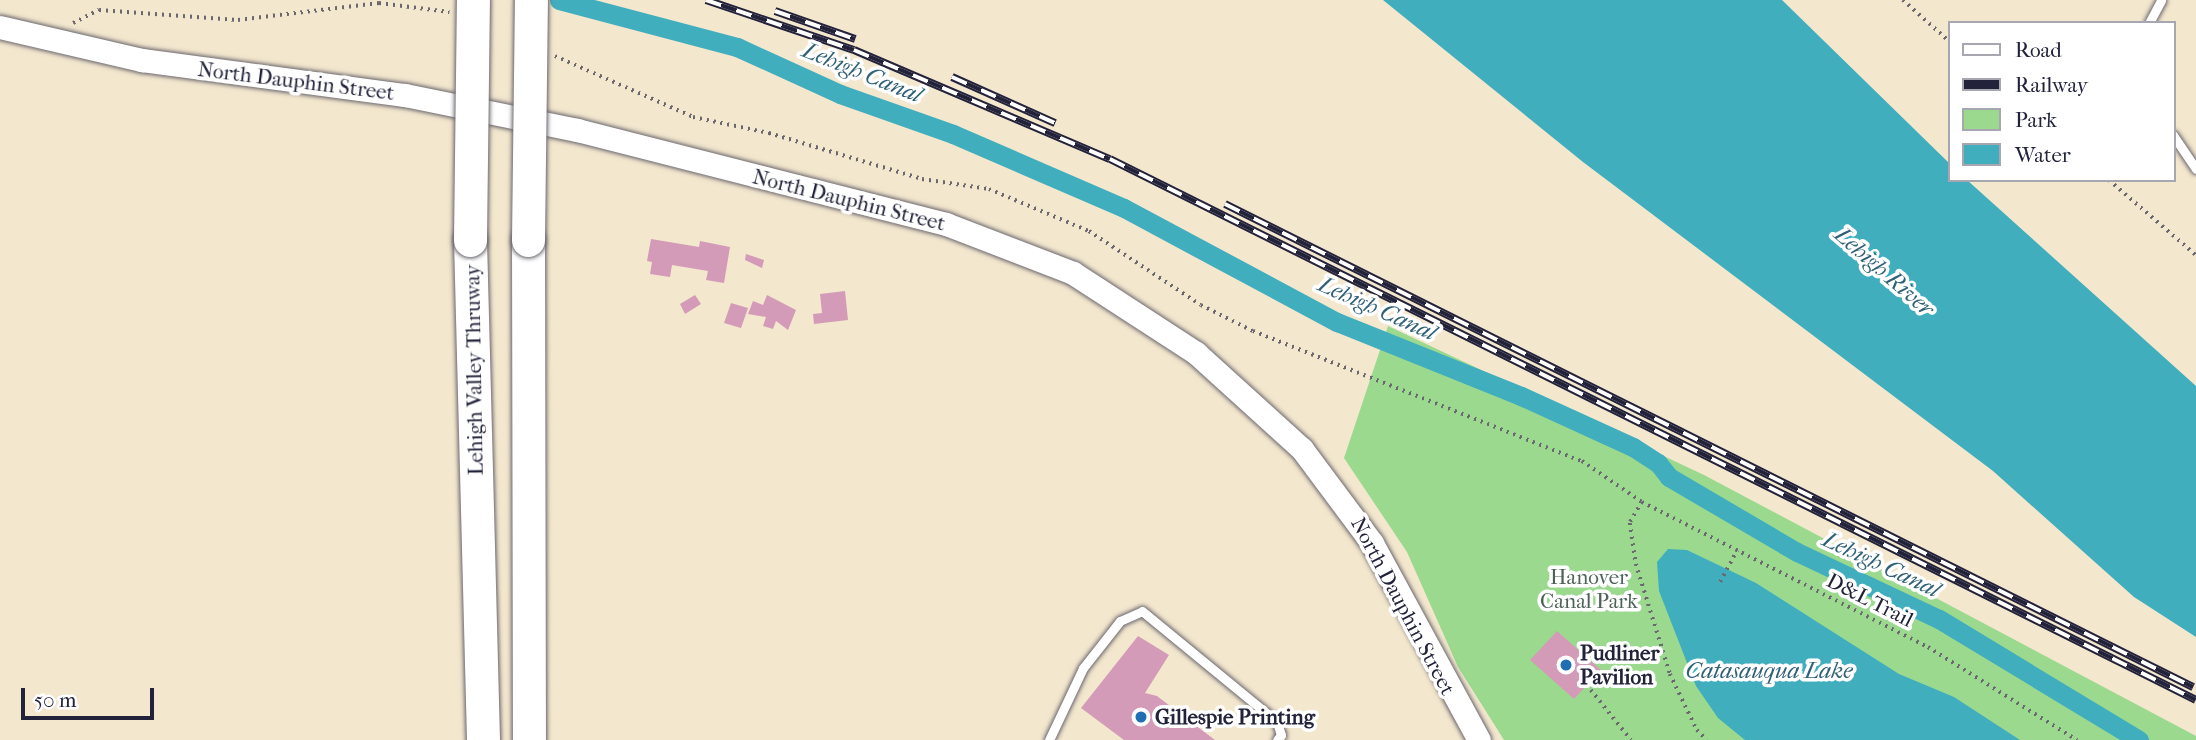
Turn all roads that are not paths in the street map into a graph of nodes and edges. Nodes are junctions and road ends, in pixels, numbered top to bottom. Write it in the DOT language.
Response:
graph roads {
  1 [pos="473,0"];
  2 [pos="531,0"];
  3 [pos="2161,0"];
  4 [pos="2150,21"];
  5 [pos="0,27"];
  6 [pos="2175,138"];
  7 [pos="2196,169"];
  8 [pos="484,740"];
  9 [pos="529,740"];
  10 [pos="1051,740"];
  11 [pos="1277,740"];
  12 [pos="1479,740"];
  1 -- 8 [label="highway, Lehigh Valley Thruway, bridge"];
  2 -- 9 [label="highway, bridge"];
  3 -- 4 [label="lane"];
  5 -- 12 [label="street, North Dauphin Street"];
  6 -- 7 [label="lane"];
  10 -- 11 [label="lane"];
}
